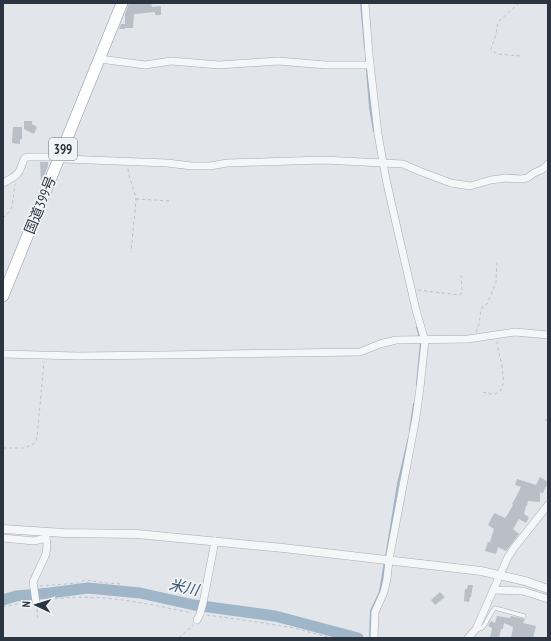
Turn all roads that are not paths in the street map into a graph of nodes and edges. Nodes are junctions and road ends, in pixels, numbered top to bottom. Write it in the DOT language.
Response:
graph roads {
  1 [pos="122,3"];
  2 [pos="365,3"];
  3 [pos="100,59"];
  4 [pos="368,65"];
  5 [pos="59,158"];
  6 [pos="380,162"];
  7 [pos="548,164"];
  8 [pos="3,183"];
  9 [pos="3,296"];
  10 [pos="548,335"];
  11 [pos="422,339"];
  12 [pos="3,354"];
  13 [pos="548,505"];
  14 [pos="3,529"];
  15 [pos="46,535"];
  16 [pos="3,538"];
  17 [pos="215,541"];
  18 [pos="389,560"];
  19 [pos="500,575"];
  20 [pos="548,589"];
  21 [pos="494,590"];
  22 [pos="34,596"];
  23 [pos="548,599"];
  24 [pos="200,612"];
  25 [pos="524,616"];
  26 [pos="475,630"];
  27 [pos="374,637"];
  28 [pos="468,638"];
  1 -- 3 [label="highway, 国道399号 / 399"];
  2 -- 4 [label="street"];
  3 -- 4 [label="street"];
  3 -- 5 [label="highway, 国道399号 / 399"];
  4 -- 6 [label="street"];
  5 -- 6 [label="street"];
  5 -- 8 [label="street"];
  5 -- 9 [label="highway, 国道399号 / 399"];
  6 -- 7 [label="street"];
  6 -- 11 [label="street"];
  10 -- 11 [label="street"];
  11 -- 12 [label="street"];
  11 -- 18 [label="street"];
  13 -- 19 [label="street"];
  14 -- 15 [label="street"];
  15 -- 16 [label="street"];
  15 -- 17 [label="street"];
  15 -- 22 [label="street"];
  17 -- 18 [label="street"];
  17 -- 24 [label="street"];
  18 -- 19 [label="street"];
  18 -- 27 [label="street"];
  19 -- 20 [label="street"];
  19 -- 21 [label="street"];
  21 -- 23 [label="street"];
  21 -- 26 [label="street"];
  25 -- 26 [label="lane"];
  26 -- 28 [label="street"];
}
